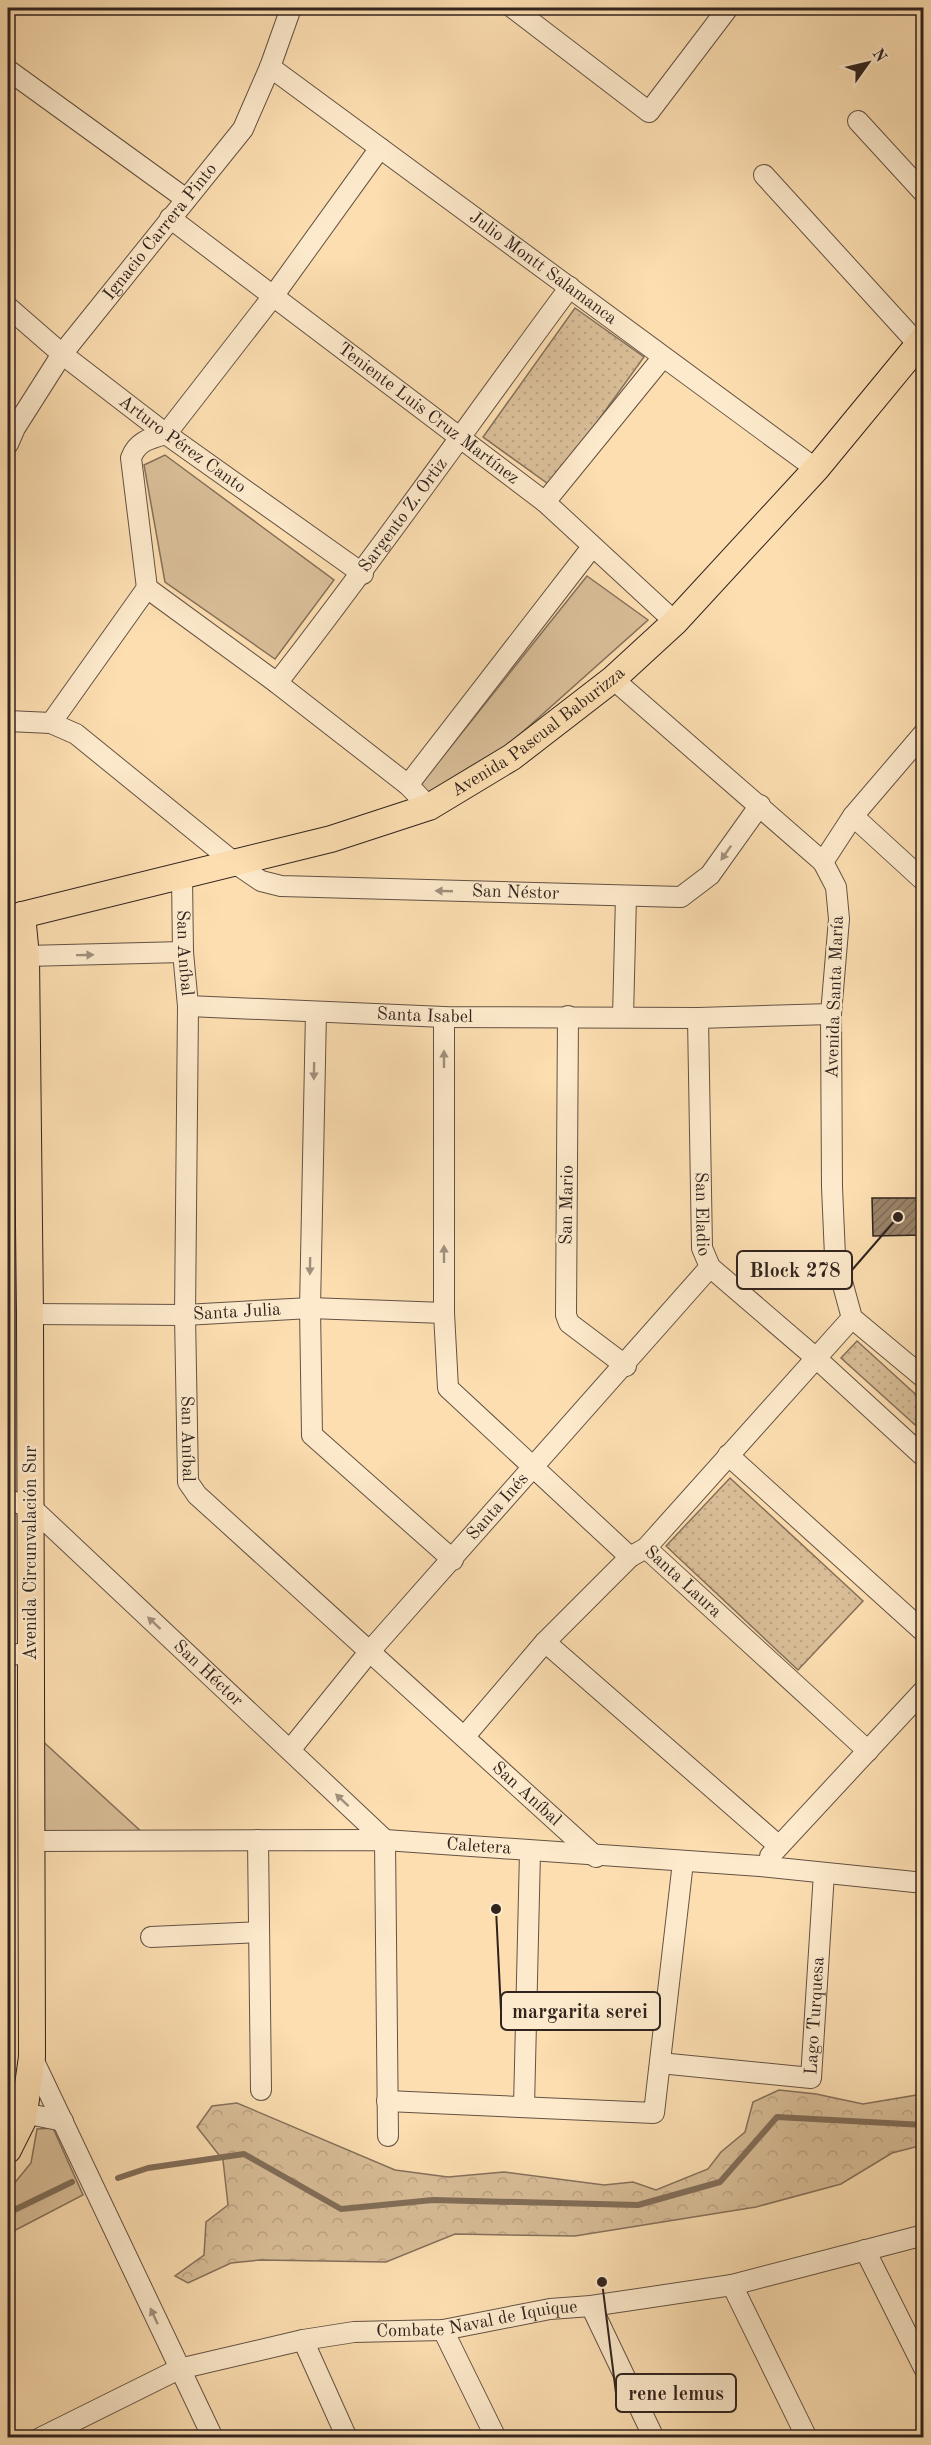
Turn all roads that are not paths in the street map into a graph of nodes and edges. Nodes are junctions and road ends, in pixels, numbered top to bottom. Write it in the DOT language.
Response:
graph roads {
  1 [pos="291,8"];
  2 [pos="513,8"];
  3 [pos="728,8"];
  4 [pos="270,67"];
  5 [pos="8,70"];
  6 [pos="858,121"];
  7 [pos="380,148"];
  8 [pos="764,175"];
  9 [pos="924,193"];
  10 [pos="186,199"];
  11 [pos="170,218"];
  12 [pos="570,287"];
  13 [pos="274,295"];
  14 [pos="8,307"];
  15 [pos="921,341"];
  16 [pos="63,354"];
  17 [pos="663,357"];
  18 [pos="166,434"];
  19 [pos="458,436"];
  20 [pos="8,444"];
  21 [pos="816,469"];
  22 [pos="545,502"];
  23 [pos="592,548"];
  24 [pos="363,574"];
  25 [pos="147,588"];
  26 [pos="675,622"];
  27 [pos="612,679"];
  28 [pos="277,683"];
  29 [pos="8,721"];
  30 [pos="51,723"];
  31 [pos="924,733"];
  32 [pos="408,785"];
  33 [pos="760,805"];
  34 [pos="429,807"];
  35 [pos="853,816"];
  36 [pos="823,862"];
  37 [pos="236,864"];
  38 [pos="182,877"];
  39 [pos="924,881"];
  40 [pos="626,896"];
  41 [pos="15,908"];
  42 [pos="183,952"];
  43 [pos="26,956"];
  44 [pos="188,1006"];
  45 [pos="316,1012"];
  46 [pos="831,1014"];
  47 [pos="568,1016"];
  48 [pos="444,1017"];
  49 [pos="623,1017"];
  50 [pos="698,1018"];
  51 [pos="17,1050"];
  52 [pos="710,1267"];
  53 [pos="310,1308"];
  54 [pos="444,1313"];
  55 [pos="30,1314"];
  56 [pos="185,1315"];
  57 [pos="852,1318"];
  58 [pos="816,1358"];
  59 [pos="626,1366"];
  60 [pos="924,1378"];
  61 [pos="728,1455"];
  62 [pos="924,1457"];
  63 [pos="535,1467"];
  64 [pos="19,1504"];
  65 [pos="638,1552"];
  66 [pos="453,1560"];
  67 [pos="924,1632"];
  68 [pos="545,1642"];
  69 [pos="370,1651"];
  70 [pos="19,1654"];
  71 [pos="924,1690"];
  72 [pos="465,1736"];
  73 [pos="290,1750"];
  74 [pos="868,1750"];
  75 [pos="258,1840"];
  76 [pos="385,1840"];
  77 [pos="32,1841"];
  78 [pos="779,1846"];
  79 [pos="530,1852"];
  80 [pos="596,1857"];
  81 [pos="682,1862"];
  82 [pos="760,1866"];
  83 [pos="824,1873"];
  84 [pos="924,1883"];
  85 [pos="259,1932"];
  86 [pos="151,1937"];
  87 [pos="32,2057"];
  88 [pos="660,2063"];
  89 [pos="261,2090"];
  90 [pos="387,2101"];
  91 [pos="524,2107"];
  92 [pos="24,2113"];
  93 [pos="63,2121"];
  94 [pos="388,2136"];
  95 [pos="8,2150"];
  96 [pos="924,2235"];
  97 [pos="865,2250"];
  98 [pos="732,2285"];
  99 [pos="591,2306"];
  100 [pos="443,2330"];
  101 [pos="303,2340"];
  102 [pos="924,2368"];
  103 [pos="179,2369"];
  104 [pos="40,2438"];
  105 [pos="213,2438"];
  106 [pos="347,2438"];
  107 [pos="496,2438"];
  108 [pos="654,2438"];
  109 [pos="807,2438"];
  1 -- 4 [label="street, Ignacio Carrera Pinto"];
  2 -- 3 [label="street"];
  4 -- 7 [label="street, Julio Montt Salamanca"];
  4 -- 10 [label="street, Ignacio Carrera Pinto"];
  5 -- 10 [label="street"];
  6 -- 9 [label="street"];
  7 -- 12 [label="street, Julio Montt Salamanca"];
  7 -- 13 [label="street"];
  8 -- 15 [label="street"];
  10 -- 11 [label="street, Ignacio Carrera Pinto"];
  11 -- 13 [label="street, Teniente Luis Cruz Martínez"];
  11 -- 16 [label="street, Ignacio Carrera Pinto"];
  12 -- 17 [label="street, Julio Montt Salamanca"];
  12 -- 19 [label="street, Sargento Z. Ortiz"];
  13 -- 18 [label="street"];
  13 -- 19 [label="street, Teniente Luis Cruz Martínez"];
  14 -- 16 [label="street, Arturo Pérez Canto"];
  15 -- 21 [label="main road, Avenida Pascual Baburizza"];
  16 -- 18 [label="street, Arturo Pérez Canto"];
  16 -- 20 [label="street, Ignacio Carrera Pinto"];
  17 -- 21 [label="street, Julio Montt Salamanca"];
  17 -- 22 [label="street"];
  18 -- 24 [label="street, Arturo Pérez Canto"];
  18 -- 25 [label="street"];
  19 -- 22 [label="street, Teniente Luis Cruz Martínez"];
  19 -- 24 [label="street, Sargento Z. Ortiz"];
  21 -- 26 [label="main road, Avenida Pascual Baburizza"];
  22 -- 23 [label="street, Teniente Luis Cruz Martínez"];
  23 -- 26 [label="street, Teniente Luis Cruz Martínez"];
  23 -- 32 [label="street"];
  24 -- 28 [label="street, Sargento Z. Ortiz"];
  25 -- 28 [label="street"];
  25 -- 30 [label="street"];
  26 -- 27 [label="main road, Avenida Pascual Baburizza"];
  27 -- 33 [label="street, Avenida Santa María"];
  27 -- 34 [label="main road, Avenida Pascual Baburizza"];
  28 -- 32 [label="street"];
  29 -- 30 [label="street"];
  30 -- 37 [label="street, San Néstor"];
  31 -- 35 [label="street"];
  32 -- 34 [label="street"];
  33 -- 36 [label="street, Avenida Santa María"];
  33 -- 40 [label="street, San Néstor, one-way"];
  34 -- 37 [label="main road, Avenida Pascual Baburizza"];
  35 -- 36 [label="street"];
  35 -- 39 [label="street"];
  36 -- 46 [label="street, Avenida Santa María"];
  37 -- 38 [label="main road, Avenida Pascual Baburizza"];
  40 -- 37 [label="street, San Néstor, one-way"];
  38 -- 41 [label="main road, Avenida Pascual Baburizza"];
  38 -- 42 [label="street, San Aníbal"];
  40 -- 49 [label="street"];
  41 -- 43 [label="main road, Avenida Circunvalación Sur"];
  43 -- 42 [label="street, one-way"];
  42 -- 44 [label="street, San Aníbal"];
  43 -- 51 [label="main road, Avenida Circunvalación Sur"];
  44 -- 45 [label="street, Santa Isabel"];
  44 -- 56 [label="street, San Aníbal"];
  45 -- 48 [label="street, Santa Isabel"];
  45 -- 53 [label="street, one-way"];
  46 -- 50 [label="street, Santa Isabel"];
  46 -- 57 [label="street, Avenida Santa María"];
  47 -- 48 [label="street, Santa Isabel"];
  47 -- 49 [label="street, Santa Isabel"];
  47 -- 59 [label="street, San Mario"];
  54 -- 48 [label="street, one-way"];
  49 -- 50 [label="street, Santa Isabel"];
  50 -- 52 [label="street, San Eladio"];
  51 -- 55 [label="main road, Avenida Circunvalación Sur"];
  52 -- 58 [label="street, San Eladio"];
  52 -- 59 [label="street, Santa Inés"];
  53 -- 54 [label="street, Santa Julia"];
  53 -- 56 [label="street, Santa Julia"];
  53 -- 66 [label="street"];
  54 -- 63 [label="street"];
  55 -- 56 [label="street, Santa Julia"];
  55 -- 64 [label="main road, Avenida Circunvalación Sur"];
  56 -- 69 [label="street, San Aníbal"];
  57 -- 58 [label="street, Santa Laura"];
  57 -- 60 [label="street"];
  58 -- 61 [label="street, Santa Laura"];
  58 -- 62 [label="street, San Eladio"];
  59 -- 63 [label="street, Santa Inés"];
  61 -- 65 [label="street, Santa Laura"];
  61 -- 67 [label="street"];
  63 -- 65 [label="street"];
  63 -- 66 [label="street, Santa Inés"];
  64 -- 70 [label="main road, Avenida Circunvalación Sur"];
  73 -- 64 [label="street, San Héctor, one-way"];
  65 -- 68 [label="street"];
  65 -- 74 [label="street, Santa Laura"];
  66 -- 69 [label="street, Santa Inés"];
  68 -- 72 [label="street"];
  68 -- 78 [label="street"];
  69 -- 72 [label="street, San Aníbal"];
  69 -- 73 [label="street, Santa Inés"];
  70 -- 77 [label="main road, Avenida Circunvalación Sur"];
  71 -- 74 [label="street"];
  72 -- 80 [label="street, San Aníbal"];
  76 -- 73 [label="street, San Héctor, one-way"];
  74 -- 78 [label="street"];
  75 -- 76 [label="street, Caletera"];
  75 -- 77 [label="street, Caletera"];
  75 -- 85 [label="street"];
  76 -- 79 [label="street, Caletera"];
  76 -- 90 [label="street"];
  77 -- 87 [label="main road, Avenida Circunvalación Sur"];
  78 -- 82 [label="street"];
  79 -- 80 [label="street, Caletera"];
  79 -- 91 [label="street"];
  80 -- 81 [label="street, Caletera"];
  81 -- 82 [label="street, Caletera"];
  81 -- 88 [label="street"];
  82 -- 83 [label="street, Caletera"];
  83 -- 84 [label="street, Caletera"];
  83 -- 88 [label="street, Lago Turquesa"];
  85 -- 86 [label="street"];
  85 -- 89 [label="street"];
  87 -- 92 [label="main road, Avenida Circunvalación Sur"];
  87 -- 93 [label="street"];
  88 -- 91 [label="street"];
  90 -- 91 [label="street"];
  90 -- 94 [label="street"];
  92 -- 93 [label="street"];
  92 -- 95 [label="main road, Avenida Circunvalación Sur"];
  103 -- 93 [label="street, one-way"];
  96 -- 97 [label="street, Combate Naval de Iquique"];
  97 -- 98 [label="street, Combate Naval de Iquique"];
  97 -- 102 [label="street"];
  98 -- 99 [label="street, Combate Naval de Iquique"];
  98 -- 109 [label="street"];
  99 -- 100 [label="street, Combate Naval de Iquique"];
  99 -- 108 [label="street"];
  100 -- 101 [label="street, Combate Naval de Iquique"];
  100 -- 107 [label="street"];
  101 -- 103 [label="street, Combate Naval de Iquique"];
  101 -- 106 [label="street"];
  103 -- 104 [label="street, Combate Naval de Iquique"];
  103 -- 105 [label="street"];
}
